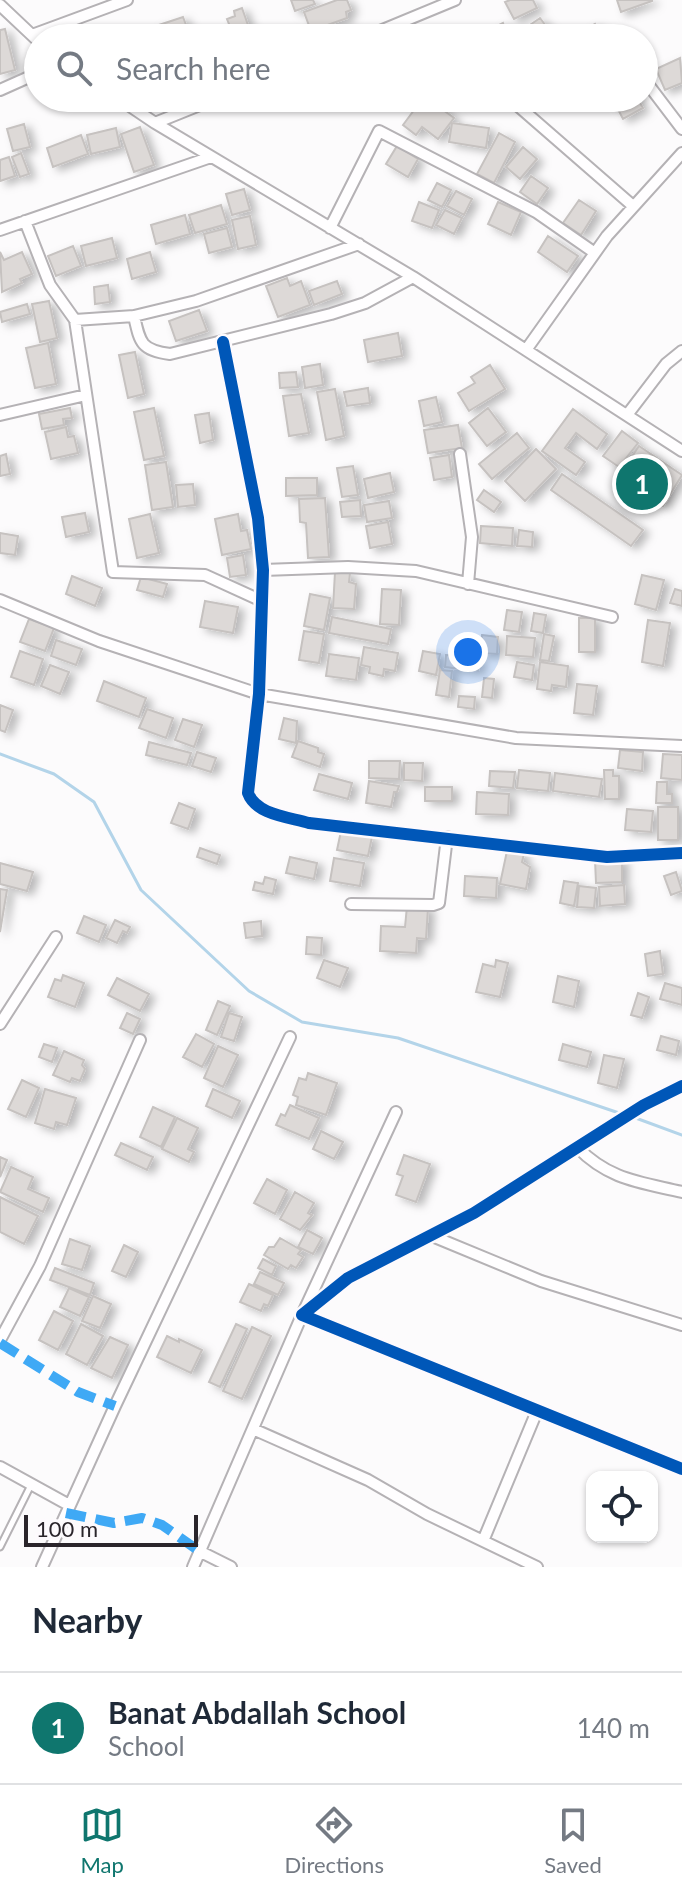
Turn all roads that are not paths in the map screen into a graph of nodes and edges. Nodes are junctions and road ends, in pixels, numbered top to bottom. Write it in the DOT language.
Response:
graph roads {
  1 [pos="127,0"];
  2 [pos="455,0"];
  3 [pos="0,5"];
  4 [pos="69,24"];
  5 [pos="397,24"];
  6 [pos="24,28"];
  7 [pos="24,79"];
  8 [pos="0,90"];
  9 [pos="658,97"];
  10 [pos="139,112"];
  11 [pos="182,112"];
  12 [pos="525,112"];
  13 [pos="155,123"];
  14 [pos="682,129"];
  15 [pos="682,153"];
  16 [pos="211,157"];
  17 [pos="633,206"];
  18 [pos="25,221"];
  19 [pos="330,228"];
  20 [pos="0,230"];
  21 [pos="359,244"];
  22 [pos="595,253"];
  23 [pos="413,277"];
  24 [pos="134,316"];
  25 [pos="75,320"];
  26 [pos="223,342"];
  27 [pos="526,350"];
  28 [pos="682,351"];
  29 [pos="86,395"];
  30 [pos="0,415"];
  31 [pos="627,415"];
  32 [pos="682,451"];
  33 [pos="460,454"];
  34 [pos="263,570"];
  35 [pos="468,584"];
  36 [pos="0,600"];
  37 [pos="262,601"];
  38 [pos="612,617"];
  39 [pos="259,694"];
  40 [pos="682,746"];
  41 [pos="447,837"];
  42 [pos="682,853"];
  43 [pos="351,904"];
  44 [pos="56,937"];
  45 [pos="0,1024"];
  46 [pos="290,1037"];
  47 [pos="140,1040"];
  48 [pos="682,1086"];
  49 [pos="396,1112"];
  50 [pos="577,1147"];
  51 [pos="682,1192"];
  52 [pos="432,1236"];
  53 [pos="302,1315"];
  54 [pos="682,1325"];
  55 [pos="0,1340"];
  56 [pos="537,1411"];
  57 [pos="253,1429"];
  58 [pos="0,1467"];
  59 [pos="682,1469"];
  60 [pos="32,1485"];
  61 [pos="69,1505"];
  62 [pos="483,1541"];
  63 [pos="0,1547"];
  64 [pos="199,1551"];
  65 [pos="514,1562"];
  66 [pos="42,1567"];
  67 [pos="193,1567"];
  68 [pos="231,1567"];
  69 [pos="537,1567"];
  1 -- 4 [label="street"];
  2 -- 5 [label="street"];
  3 -- 6 [label="street"];
  7 -- 8 [label="street"];
  9 -- 14 [label="street"];
  10 -- 13 [label="street"];
  11 -- 13 [label="street"];
  12 -- 17 [label="street"];
  13 -- 16 [label="street"];
  15 -- 17 [label="street"];
  16 -- 18 [label="street"];
  16 -- 19 [label="street"];
  17 -- 22 [label="street"];
  18 -- 20 [label="street"];
  18 -- 25 [label="street"];
  19 -- 21 [label="street"];
  19 -- 22 [label="street"];
  21 -- 23 [label="street"];
  21 -- 24 [label="street"];
  22 -- 27 [label="street"];
  23 -- 26 [label="street"];
  23 -- 27 [label="street"];
  24 -- 25 [label="street"];
  24 -- 26 [label="street"];
  25 -- 29 [label="street"];
  26 -- 34 [label="street"];
  27 -- 31 [label="street"];
  28 -- 31 [label="street"];
  29 -- 30 [label="street"];
  29 -- 37 [label="street"];
  31 -- 32 [label="street"];
  33 -- 35 [label="street"];
  34 -- 35 [label="street"];
  34 -- 37 [label="street"];
  35 -- 38 [label="street"];
  36 -- 39 [label="street"];
  37 -- 39 [label="street"];
  39 -- 40 [label="street"];
  39 -- 41 [label="street"];
  41 -- 42 [label="street"];
  41 -- 43 [label="street"];
  44 -- 45 [label="street"];
  46 -- 61 [label="street"];
  47 -- 55 [label="street"];
  48 -- 50 [label="street"];
  49 -- 53 [label="street"];
  50 -- 51 [label="street"];
  50 -- 52 [label="street"];
  52 -- 53 [label="street"];
  52 -- 54 [label="street"];
  53 -- 56 [label="street"];
  53 -- 57 [label="street"];
  56 -- 59 [label="street"];
  56 -- 62 [label="street"];
  57 -- 62 [label="street"];
  57 -- 64 [label="street"];
  58 -- 60 [label="street"];
  60 -- 61 [label="street"];
  60 -- 63 [label="lane"];
  61 -- 66 [label="street"];
  62 -- 65 [label="street"];
  64 -- 67 [label="street"];
  64 -- 68 [label="street"];
  65 -- 69 [label="street"];
}
